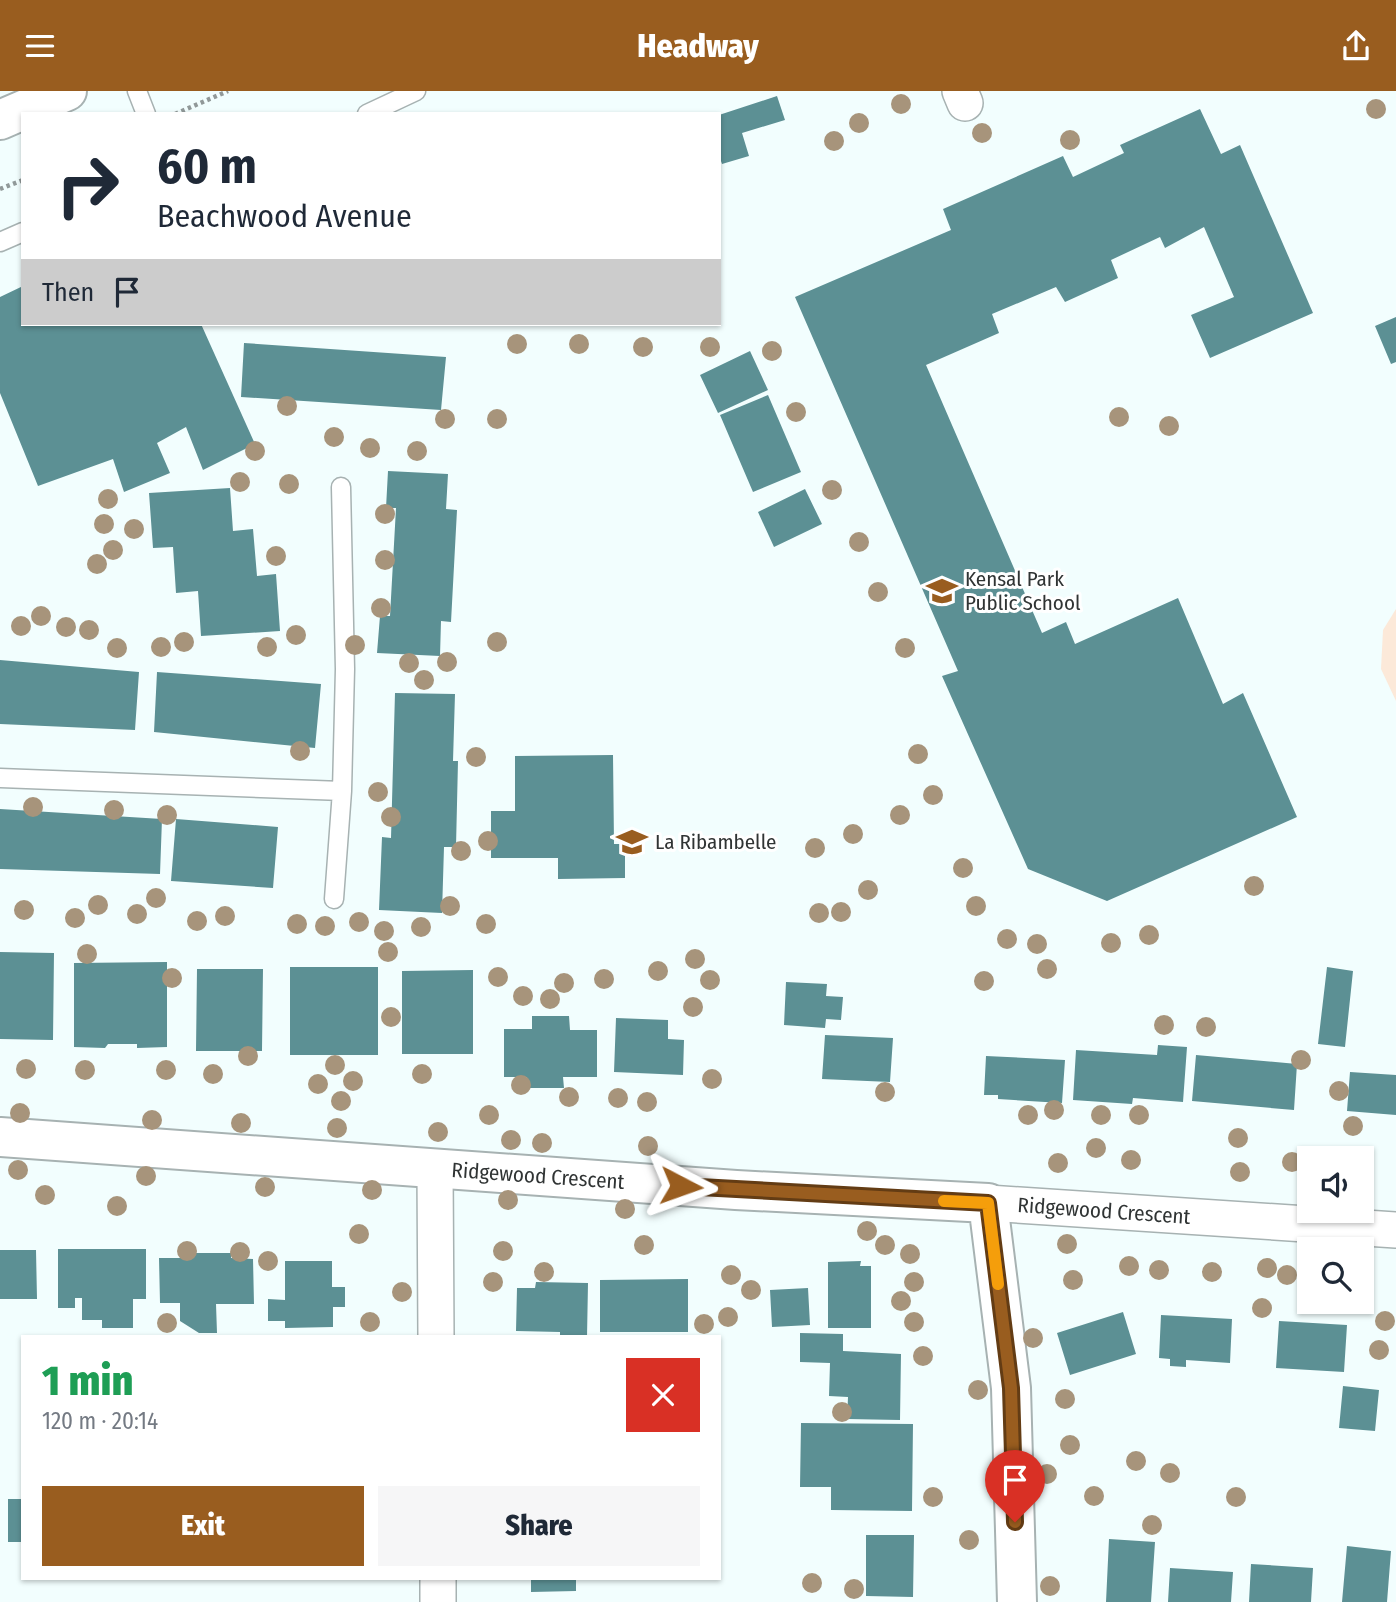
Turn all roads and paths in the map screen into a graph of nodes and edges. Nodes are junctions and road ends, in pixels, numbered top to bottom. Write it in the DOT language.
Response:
graph roads {
  1 [pos="67,91"];
  2 [pos="137,91"];
  3 [pos="228,91"];
  4 [pos="416,91"];
  5 [pos="145,112"];
  6 [pos="180,112"];
  7 [pos="371,112"];
  8 [pos="0,120"];
  9 [pos="21,181"];
  10 [pos="0,189"];
  11 [pos="21,233"];
  12 [pos="0,242"];
  13 [pos="341,487"];
  14 [pos="0,778"];
  15 [pos="342,790"];
  16 [pos="334,899"];
  17 [pos="0,1137"];
  18 [pos="436,1168"];
  19 [pos="988,1203"];
  20 [pos="1396,1230"];
  21 [pos="436,1335"];
  22 [pos="438,1580"];
  23 [pos="438,1602"];
  24 [pos="1017,1602"];
  1 -- 8 [label="street"];
  2 -- 5 [label="lane"];
  3 -- 6 [label="path"];
  4 -- 7 [label="lane"];
  9 -- 10 [label="path"];
  11 -- 12 [label="lane"];
  13 -- 15 [label="lane"];
  14 -- 15 [label="lane"];
  15 -- 16 [label="lane"];
  17 -- 18 [label="street, Ridgewood Crescent"];
  18 -- 19 [label="street, Ridgewood Crescent"];
  18 -- 21 [label="street, Ridgewood Crescent"];
  19 -- 20 [label="street, Ridgewood Crescent"];
  19 -- 24 [label="street"];
  22 -- 23 [label="street"];
}
